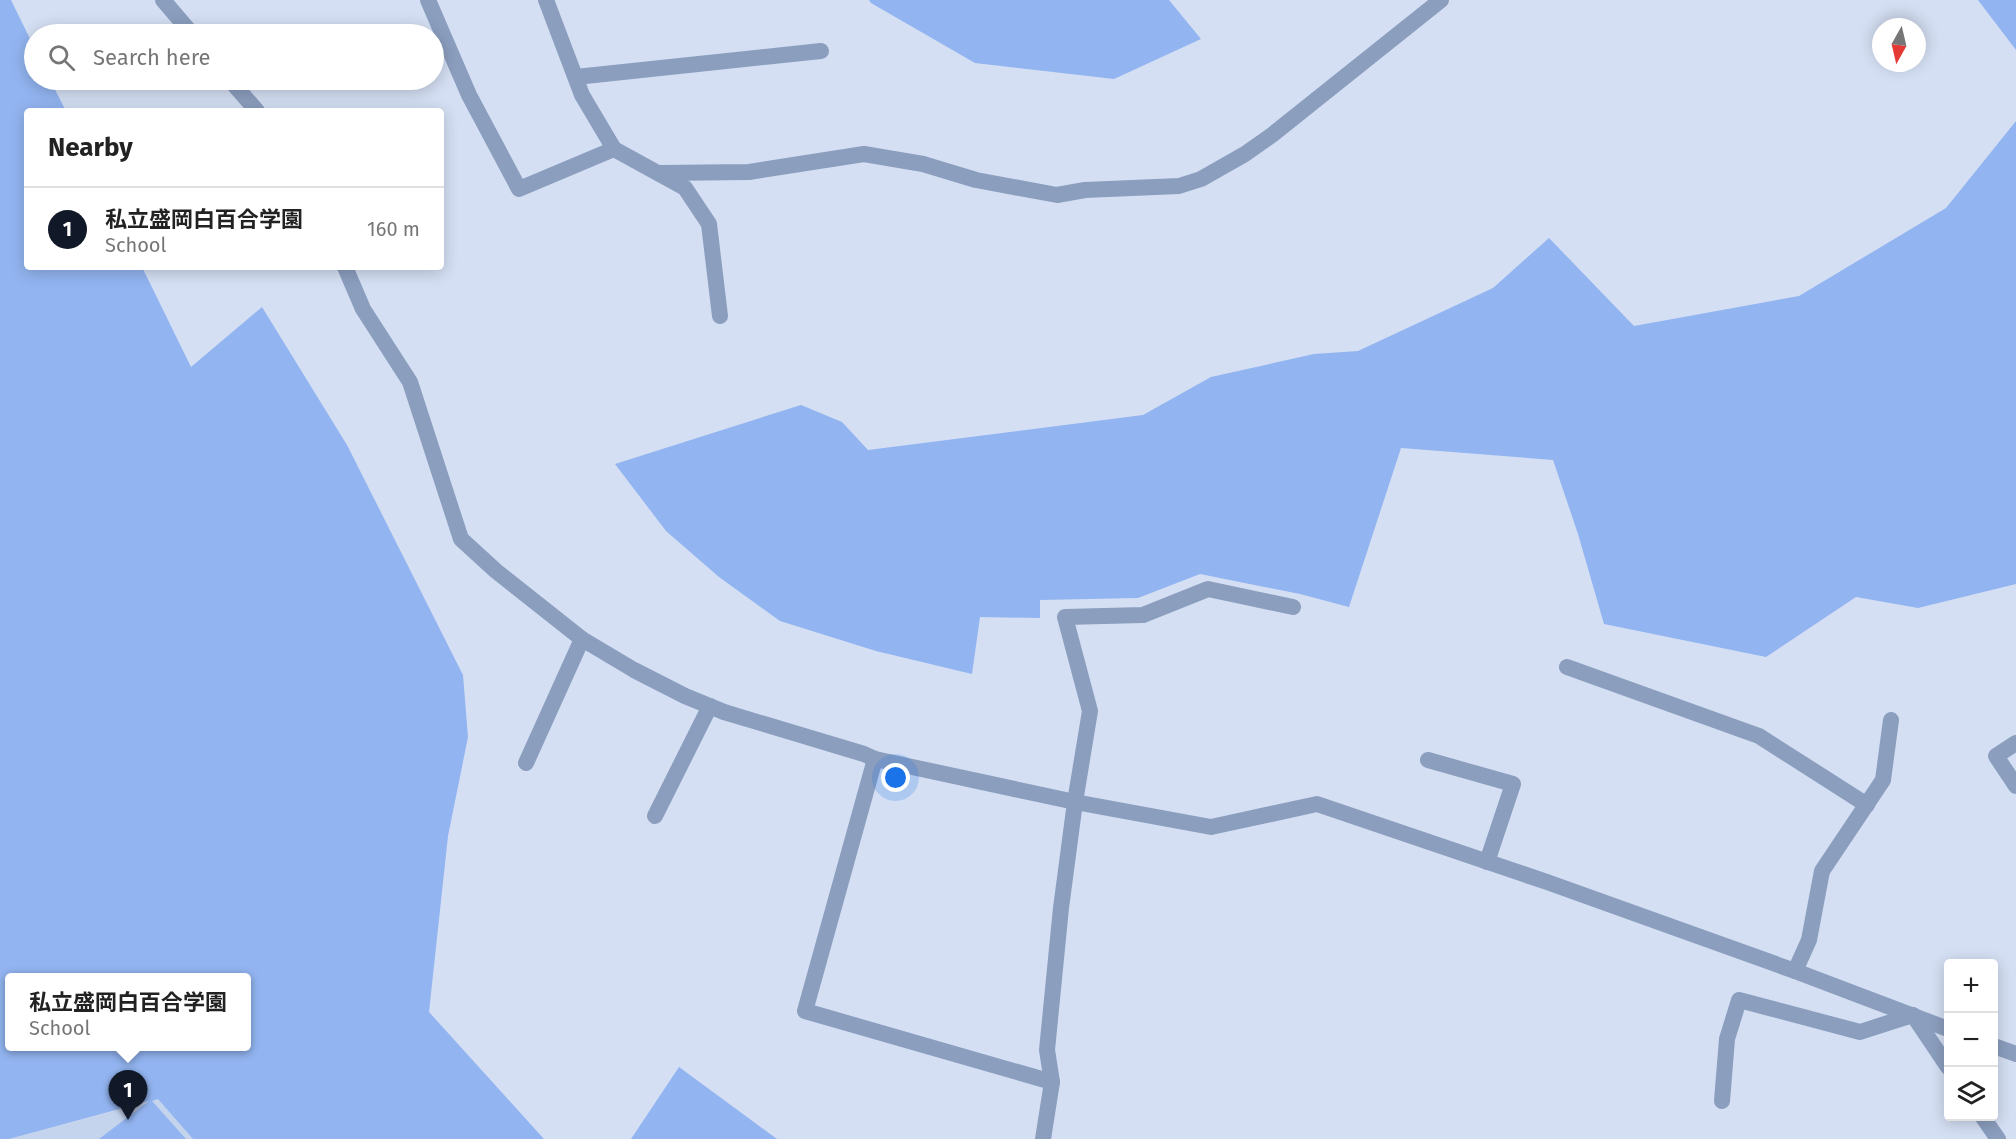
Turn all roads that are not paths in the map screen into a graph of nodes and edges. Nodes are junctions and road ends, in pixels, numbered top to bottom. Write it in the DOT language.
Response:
graph roads {
  1 [pos="163,0"];
  2 [pos="428,0"];
  3 [pos="546,0"];
  4 [pos="1441,0"];
  5 [pos="183,24"];
  6 [pos="438,24"];
  7 [pos="444,37"];
  8 [pos="821,51"];
  9 [pos="576,77"];
  10 [pos="239,90"];
  11 [pos="254,108"];
  12 [pos="614,149"];
  13 [pos="658,173"];
  14 [pos="346,270"];
  15 [pos="720,316"];
  16 [pos="1293,607"];
  17 [pos="582,639"];
  18 [pos="1568,667"];
  19 [pos="710,706"];
  20 [pos="1891,720"];
  21 [pos="2016,743"];
  22 [pos="875,759"];
  23 [pos="1428,760"];
  24 [pos="526,763"];
  25 [pos="2016,786"];
  26 [pos="1075,802"];
  27 [pos="1867,805"];
  28 [pos="655,816"];
  29 [pos="1487,862"];
  30 [pos="1795,970"];
  31 [pos="1913,1015"];
  32 [pos="1944,1027"];
  33 [pos="1998,1047"];
  34 [pos="2014,1051"];
  35 [pos="1944,1061"];
  36 [pos="1052,1082"];
  37 [pos="1722,1101"];
  38 [pos="1985,1121"];
  39 [pos="1043,1139"];
  40 [pos="1998,1139"];
  1 -- 5 [label="street"];
  2 -- 6 [label="street"];
  3 -- 9 [label="street"];
  4 -- 13 [label="street"];
  7 -- 12 [label="street"];
  8 -- 9 [label="street"];
  9 -- 12 [label="street"];
  10 -- 11 [label="street"];
  12 -- 13 [label="street"];
  13 -- 15 [label="street"];
  14 -- 17 [label="street"];
  16 -- 26 [label="street"];
  17 -- 19 [label="street"];
  17 -- 24 [label="street"];
  18 -- 27 [label="street"];
  19 -- 22 [label="street"];
  19 -- 28 [label="street"];
  20 -- 27 [label="street"];
  21 -- 25 [label="street"];
  22 -- 26 [label="street"];
  22 -- 36 [label="street"];
  23 -- 29 [label="street"];
  26 -- 29 [label="street"];
  26 -- 36 [label="street"];
  27 -- 30 [label="street"];
  29 -- 30 [label="street"];
  30 -- 31 [label="street"];
  31 -- 32 [label="street"];
  31 -- 35 [label="street"];
  31 -- 37 [label="street"];
  33 -- 34 [label="street"];
  36 -- 39 [label="street"];
  38 -- 40 [label="street"];
}
